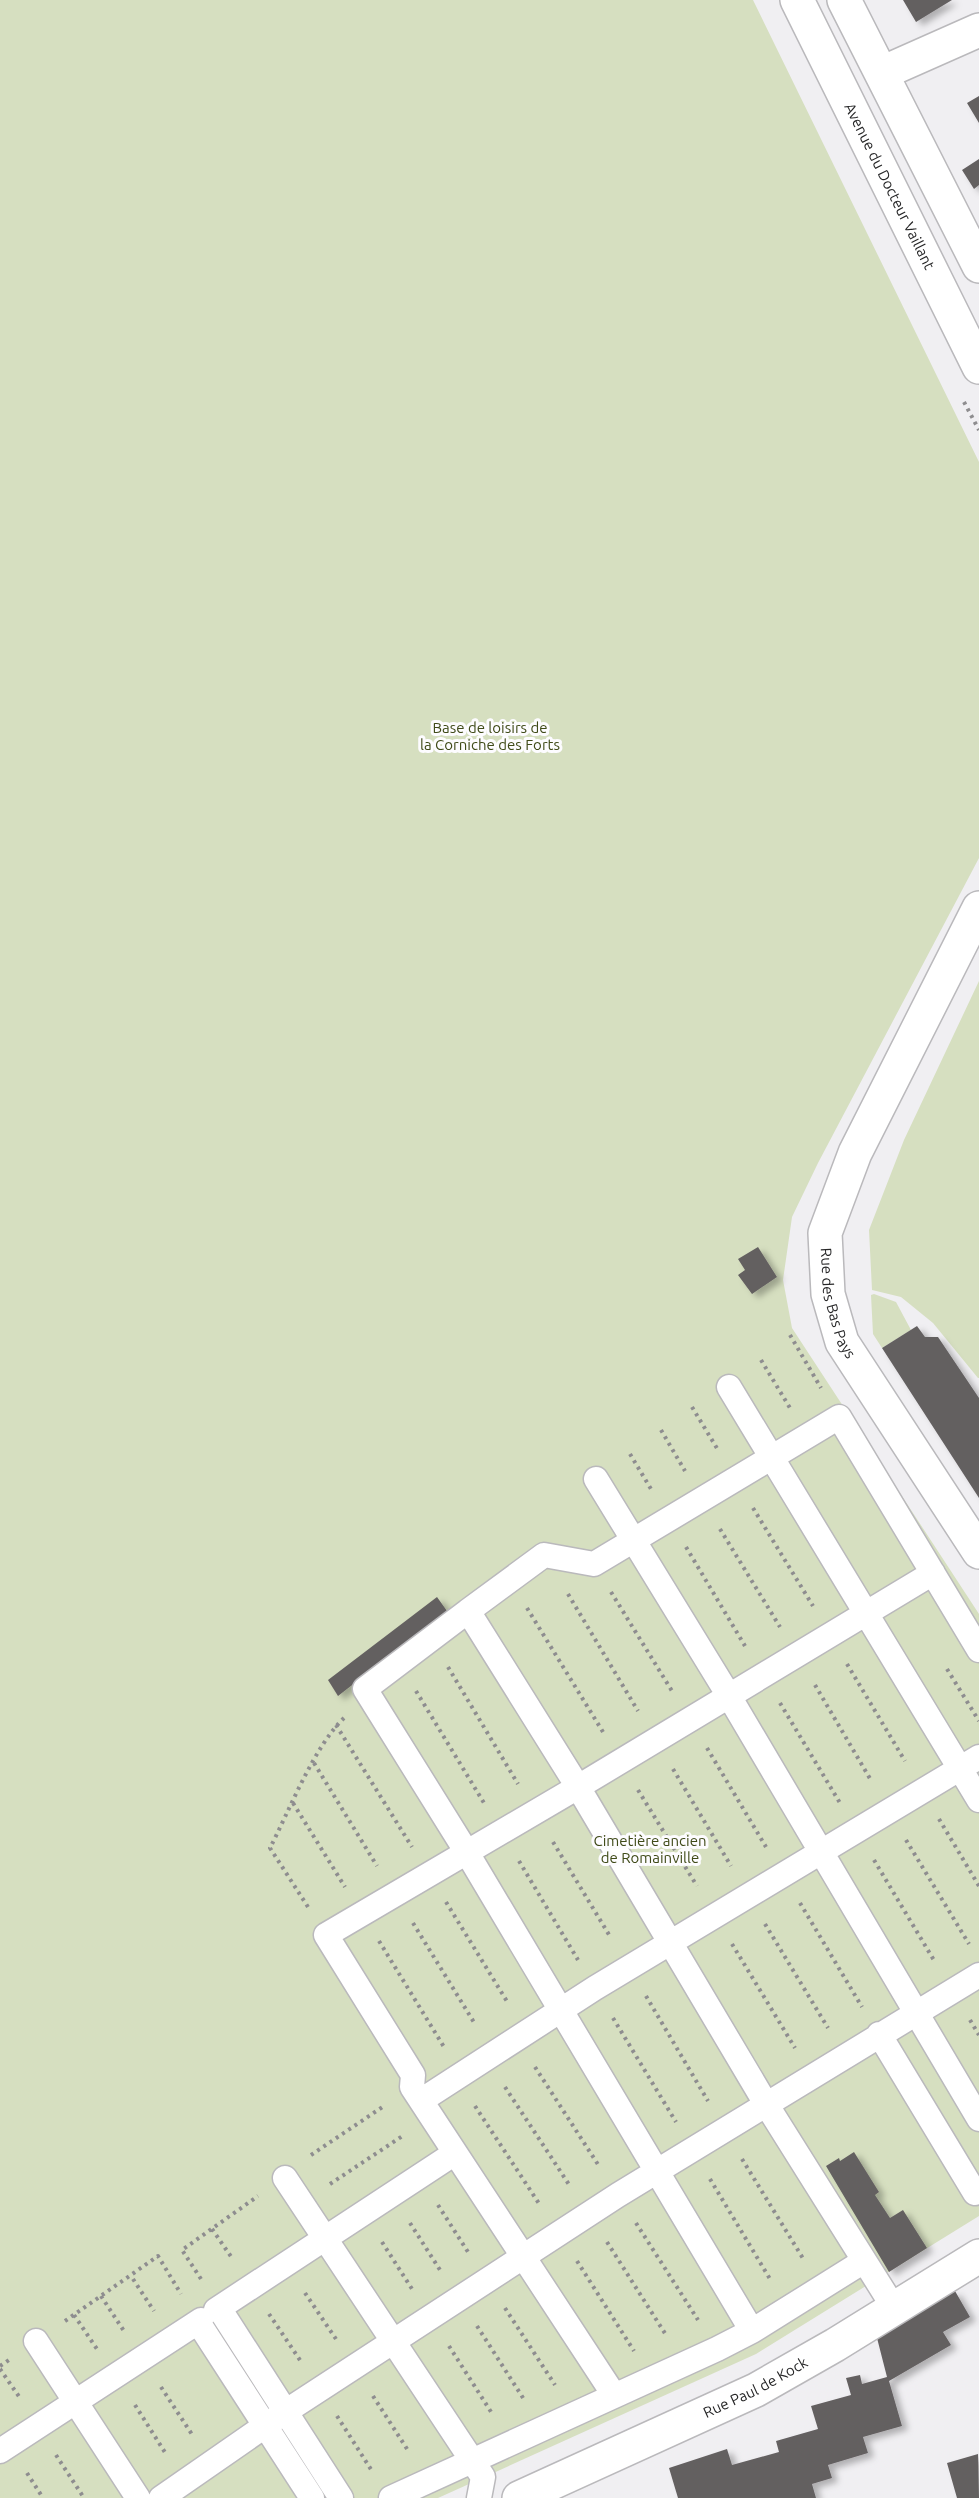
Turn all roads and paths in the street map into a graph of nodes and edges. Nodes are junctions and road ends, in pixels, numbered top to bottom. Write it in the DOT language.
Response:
graph roads {
  1 [pos="844,0"];
  2 [pos="803,2"];
  3 [pos="979,30"];
  4 [pos="882,72"];
  5 [pos="979,266"];
  6 [pos="979,367"];
  7 [pos="979,908"];
  8 [pos="790,1335"];
  9 [pos="729,1387"];
  10 [pos="839,1417"];
  11 [pos="661,1430"];
  12 [pos="630,1454"];
  13 [pos="772,1457"];
  14 [pos="596,1479"];
  15 [pos="701,1498"];
  16 [pos="669,1518"];
  17 [pos="633,1539"];
  18 [pos="979,1552"];
  19 [pos="544,1555"];
  20 [pos="594,1563"];
  21 [pos="933,1573"];
  22 [pos="510,1580"];
  23 [pos="468,1611"];
  24 [pos="866,1613"];
  25 [pos="979,1650"];
  26 [pos="797,1655"];
  27 [pos="763,1676"];
  28 [pos="369,1695"];
  29 [pos="729,1696"];
  30 [pos="690,1720"];
  31 [pos="655,1739"];
  32 [pos="620,1760"];
  33 [pos="970,1763"];
  34 [pos="578,1787"];
  35 [pos="979,1800"];
  36 [pos="889,1812"];
  37 [pos="857,1832"];
  38 [pos="466,1851"];
  39 [pos="820,1853"];
  40 [pos="783,1876"];
  41 [pos="749,1896"];
  42 [pos="716,1917"];
  43 [pos="326,1935"];
  44 [pos="671,1944"];
  45 [pos="973,1951"];
  46 [pos="979,1975"];
  47 [pos="952,1991"];
  48 [pos="559,2011"];
  49 [pos="915,2013"];
  50 [pos="879,2034"];
  51 [pos="979,2035"];
  52 [pos="845,2056"];
  53 [pos="812,2078"];
  54 [pos="766,2104"];
  55 [pos="427,2108"];
  56 [pos="979,2119"];
  57 [pos="455,2153"];
  58 [pos="656,2170"];
  59 [pos="285,2178"];
  60 [pos="979,2191"];
  61 [pos="302,2204"];
  62 [pos="325,2240"];
  63 [pos="979,2256"];
  64 [pos="522,2257"];
  65 [pos="864,2261"];
  66 [pos="101,2296"];
  67 [pos="894,2308"];
  68 [pos="209,2315"];
  69 [pos="752,2331"];
  70 [pos="36,2341"];
  71 [pos="393,2343"];
  72 [pos="143,2359"];
  73 [pos="0,2366"];
  74 [pos="614,2395"];
  75 [pos="76,2402"];
  76 [pos="285,2412"];
  77 [pos="266,2426"];
  78 [pos="0,2451"];
  79 [pos="471,2461"];
  80 [pos="211,2463"];
  81 [pos="525,2497"];
  82 [pos="138,2498"];
  83 [pos="161,2498"];
  84 [pos="312,2498"];
  85 [pos="341,2498"];
  86 [pos="390,2498"];
  87 [pos="479,2498"];
  1 -- 4 [label="street"];
  2 -- 6 [label="street, Avenue du Docteur Vaillant"];
  3 -- 4 [label="street"];
  4 -- 5 [label="street"];
  7 -- 18 [label="street, Rue des Bas Pays"];
  8 -- 10 [label="path"];
  9 -- 13 [label="lane"];
  10 -- 13 [label="lane"];
  10 -- 21 [label="lane"];
  11 -- 15 [label="path"];
  12 -- 16 [label="path"];
  13 -- 15 [label="lane"];
  13 -- 24 [label="lane"];
  14 -- 17 [label="lane"];
  15 -- 16 [label="lane"];
  15 -- 26 [label="path"];
  16 -- 17 [label="lane"];
  16 -- 27 [label="path"];
  17 -- 20 [label="lane"];
  17 -- 29 [label="lane"];
  19 -- 20 [label="lane"];
  19 -- 22 [label="lane"];
  19 -- 31 [label="path"];
  20 -- 30 [label="path"];
  21 -- 24 [label="lane"];
  21 -- 25 [label="lane"];
  22 -- 23 [label="lane"];
  22 -- 32 [label="path"];
  23 -- 28 [label="lane"];
  23 -- 34 [label="lane"];
  24 -- 26 [label="lane"];
  24 -- 33 [label="lane"];
  26 -- 27 [label="lane"];
  26 -- 36 [label="path"];
  27 -- 29 [label="lane"];
  27 -- 37 [label="path"];
  28 -- 38 [label="lane"];
  28 -- 43 [label="path"];
  29 -- 30 [label="lane"];
  29 -- 39 [label="lane"];
  30 -- 31 [label="lane"];
  30 -- 40 [label="path"];
  31 -- 32 [label="lane"];
  31 -- 41 [label="path"];
  32 -- 34 [label="lane"];
  32 -- 42 [label="path"];
  33 -- 35 [label="lane"];
  33 -- 36 [label="lane"];
  34 -- 38 [label="lane"];
  34 -- 44 [label="lane"];
  36 -- 37 [label="lane"];
  36 -- 45 [label="path"];
  37 -- 39 [label="lane"];
  37 -- 47 [label="path"];
  38 -- 43 [label="lane"];
  38 -- 48 [label="lane"];
  39 -- 40 [label="lane"];
  39 -- 49 [label="lane"];
  40 -- 41 [label="lane"];
  40 -- 50 [label="path"];
  41 -- 42 [label="lane"];
  41 -- 52 [label="path"];
  42 -- 44 [label="lane"];
  42 -- 53 [label="path"];
  43 -- 55 [label="lane"];
  44 -- 48 [label="lane"];
  44 -- 54 [label="lane"];
  46 -- 47 [label="lane"];
  47 -- 49 [label="lane"];
  47 -- 51 [label="path"];
  48 -- 55 [label="lane"];
  48 -- 58 [label="lane"];
  49 -- 50 [label="lane"];
  49 -- 56 [label="lane"];
  50 -- 52 [label="lane"];
  50 -- 60 [label="lane"];
  52 -- 53 [label="lane"];
  53 -- 54 [label="lane"];
  54 -- 58 [label="lane"];
  54 -- 65 [label="lane"];
  55 -- 57 [label="lane"];
  55 -- 61 [label="path"];
  57 -- 62 [label="lane"];
  57 -- 64 [label="lane"];
  58 -- 64 [label="lane"];
  58 -- 69 [label="lane"];
  59 -- 61 [label="lane"];
  61 -- 62 [label="lane"];
  62 -- 68 [label="lane"];
  62 -- 71 [label="lane"];
  63 -- 67 [label="street, Rue Paul de Kock"];
  64 -- 71 [label="lane"];
  64 -- 74 [label="lane"];
  65 -- 67 [label="lane"];
  65 -- 69 [label="lane"];
  66 -- 68 [label="path"];
  66 -- 70 [label="path"];
  66 -- 72 [label="path"];
  67 -- 81 [label="street, Rue Paul de Kock"];
  68 -- 72 [label="lane"];
  68 -- 76 [label="lane"];
  68 -- 77 [label="lane"];
  69 -- 74 [label="lane"];
  70 -- 73 [label="path"];
  70 -- 75 [label="lane"];
  71 -- 76 [label="lane"];
  71 -- 79 [label="lane"];
  72 -- 75 [label="lane"];
  72 -- 80 [label="path"];
  74 -- 79 [label="lane"];
  75 -- 78 [label="lane"];
  75 -- 82 [label="lane"];
  76 -- 77 [label="lane"];
  76 -- 85 [label="lane"];
  77 -- 80 [label="lane"];
  77 -- 84 [label="lane"];
  79 -- 86 [label="lane"];
  79 -- 87 [label="lane"];
  80 -- 83 [label="lane"];
}
